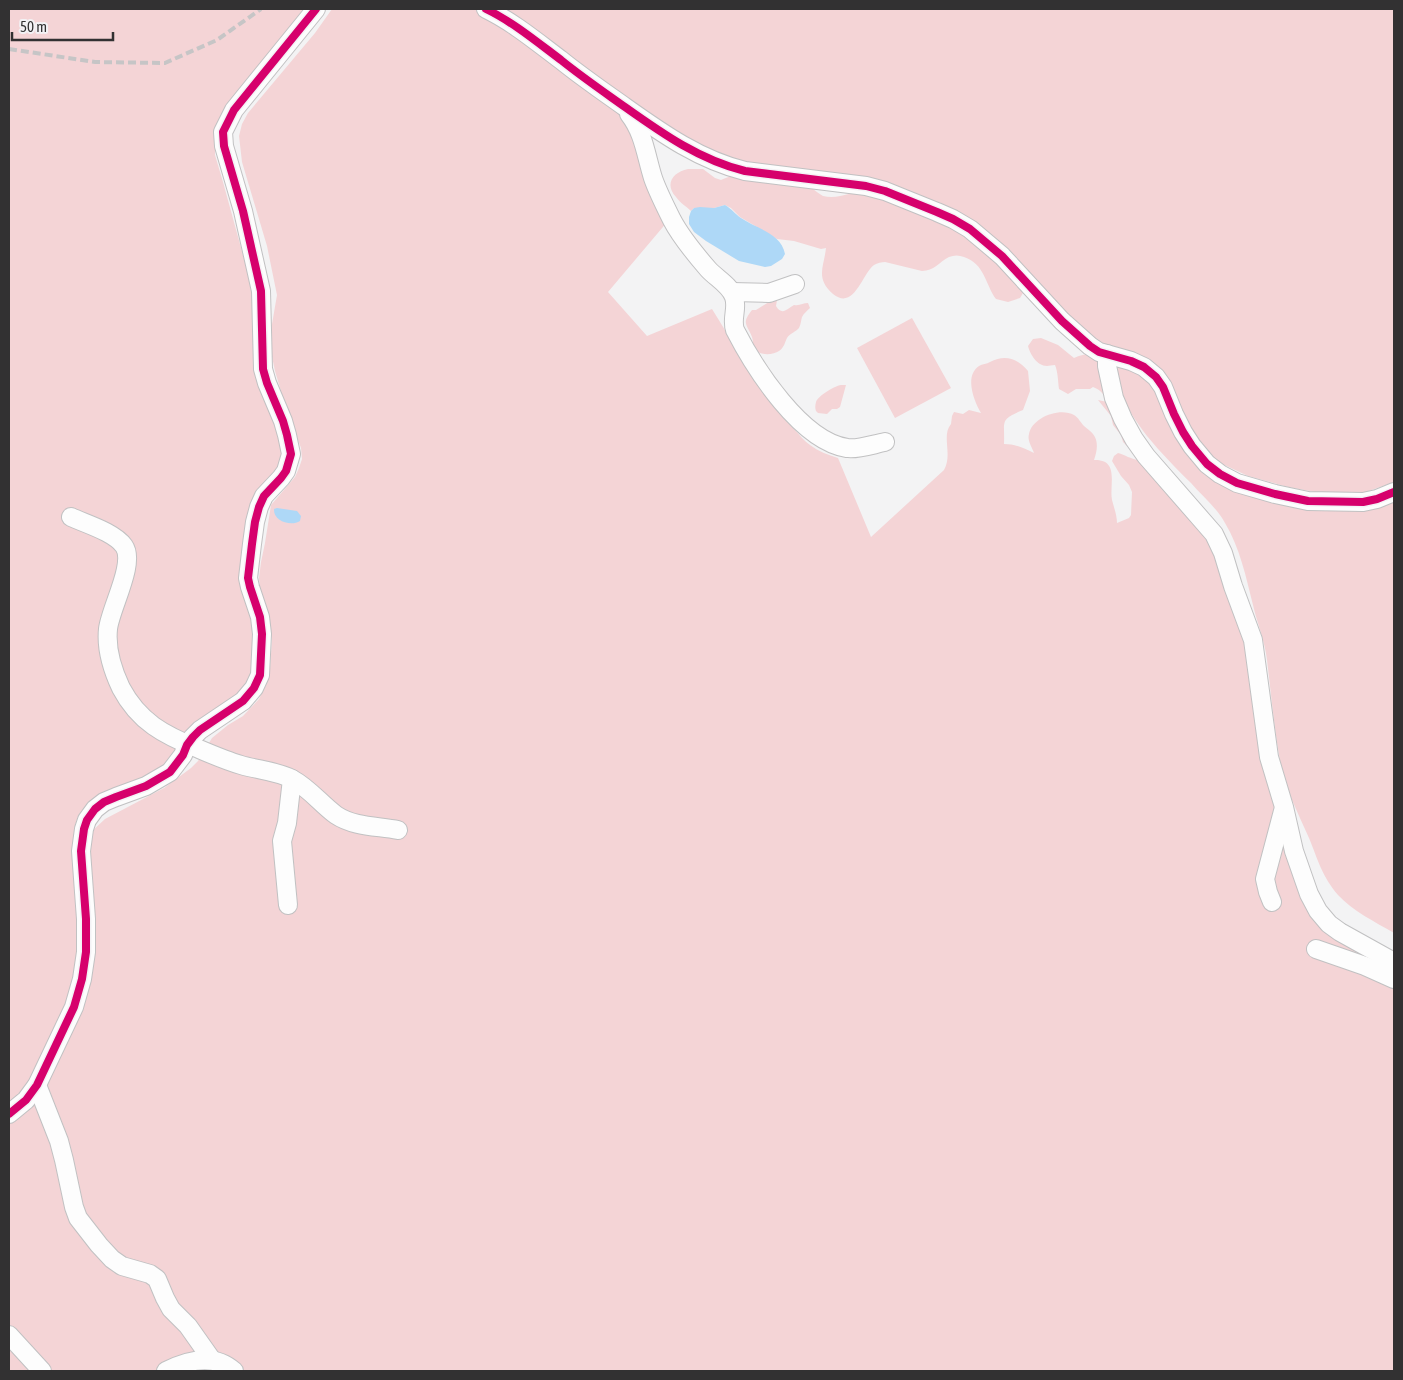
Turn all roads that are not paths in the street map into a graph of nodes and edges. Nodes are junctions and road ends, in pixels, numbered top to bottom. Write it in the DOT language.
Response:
graph roads {
  1 [pos="316,9"];
  2 [pos="486,9"];
  3 [pos="623,106"];
  4 [pos="795,284"];
  5 [pos="732,292"];
  6 [pos="1107,354"];
  7 [pos="885,442"];
  8 [pos="1394,492"];
  9 [pos="71,517"];
  10 [pos="187,745"];
  11 [pos="292,779"];
  12 [pos="1284,807"];
  13 [pos="398,830"];
  14 [pos="1272,902"];
  15 [pos="288,905"];
  16 [pos="1316,949"];
  17 [pos="1394,962"];
  18 [pos="1394,979"];
  19 [pos="37,1085"];
  20 [pos="9,1114"];
  21 [pos="9,1335"];
  22 [pos="212,1360"];
  23 [pos="42,1371"];
  24 [pos="166,1371"];
  25 [pos="234,1371"];
  1 -- 10 [label="street"];
  2 -- 3 [label="street"];
  3 -- 5 [label="street"];
  3 -- 6 [label="street"];
  4 -- 5 [label="street"];
  5 -- 7 [label="street"];
  6 -- 8 [label="street"];
  6 -- 12 [label="street"];
  9 -- 10 [label="street"];
  10 -- 11 [label="street"];
  10 -- 19 [label="street"];
  11 -- 13 [label="street"];
  11 -- 15 [label="street"];
  12 -- 14 [label="street"];
  12 -- 17 [label="street"];
  16 -- 18 [label="street"];
  19 -- 20 [label="street"];
  19 -- 22 [label="street"];
  21 -- 23 [label="street"];
  22 -- 24 [label="street"];
  22 -- 25 [label="street"];
}
